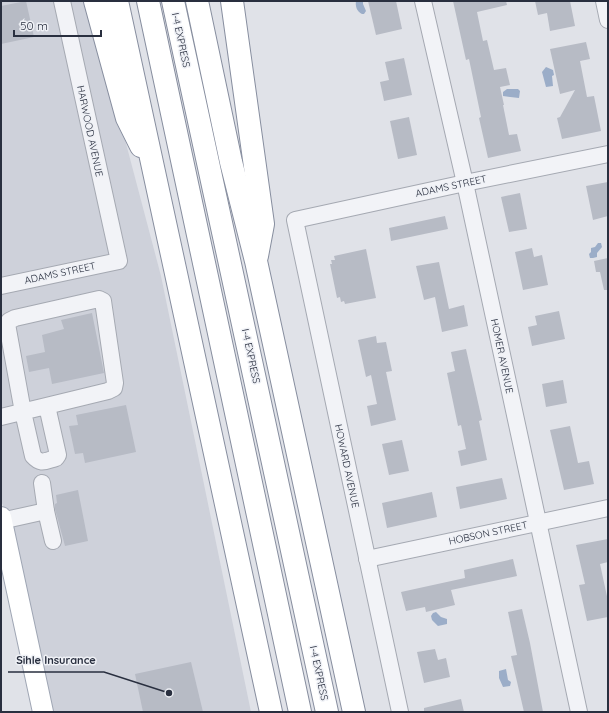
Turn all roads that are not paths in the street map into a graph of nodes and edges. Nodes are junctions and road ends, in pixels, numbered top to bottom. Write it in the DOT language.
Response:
graph roads {
  1 [pos="62,1"];
  2 [pos="95,1"];
  3 [pos="117,1"];
  4 [pos="148,1"];
  5 [pos="173,1"];
  6 [pos="197,1"];
  7 [pos="232,1"];
  8 [pos="423,1"];
  9 [pos="604,1"];
  10 [pos="608,20"];
  11 [pos="608,154"];
  12 [pos="155,173"];
  13 [pos="465,183"];
  14 [pos="295,220"];
  15 [pos="118,261"];
  16 [pos="256,261"];
  17 [pos="1,286"];
  18 [pos="47,406"];
  19 [pos="23,412"];
  20 [pos="1,417"];
  21 [pos="42,484"];
  22 [pos="608,508"];
  23 [pos="46,511"];
  24 [pos="1,520"];
  25 [pos="538,522"];
  26 [pos="53,541"];
  27 [pos="367,559"];
  28 [pos="43,712"];
  29 [pos="271,712"];
  30 [pos="300,712"];
  31 [pos="328,712"];
  32 [pos="354,712"];
  33 [pos="400,712"];
  34 [pos="579,712"];
  1 -- 15 [label="street, HARWOOD AVENUE"];
  2 -- 12 [label="highway"];
  3 -- 12 [label="highway"];
  4 -- 30 [label="highway"];
  5 -- 31 [label="highway, I-4 EXPRESS"];
  6 -- 16 [label="highway"];
  7 -- 16 [label="highway"];
  8 -- 13 [label="street, HOMER AVENUE"];
  9 -- 10 [label="street"];
  11 -- 13 [label="street, ADAMS STREET"];
  12 -- 29 [label="highway"];
  13 -- 14 [label="street, ADAMS STREET"];
  13 -- 25 [label="street, HOMER AVENUE"];
  14 -- 27 [label="street, HOWARD AVENUE"];
  15 -- 17 [label="street, ADAMS STREET"];
  16 -- 32 [label="highway"];
  18 -- 19 [label="street"];
  18 -- 19 [label="street"];
  18 -- 19 [label="street"];
  19 -- 20 [label="street"];
  21 -- 23 [label="street"];
  22 -- 25 [label="street, HOBSON STREET"];
  23 -- 24 [label="street"];
  23 -- 26 [label="street"];
  24 -- 28 [label="main road"];
  25 -- 27 [label="street, HOBSON STREET"];
  25 -- 34 [label="street, HOMER AVENUE"];
  27 -- 33 [label="street, HOWARD AVENUE"];
}
